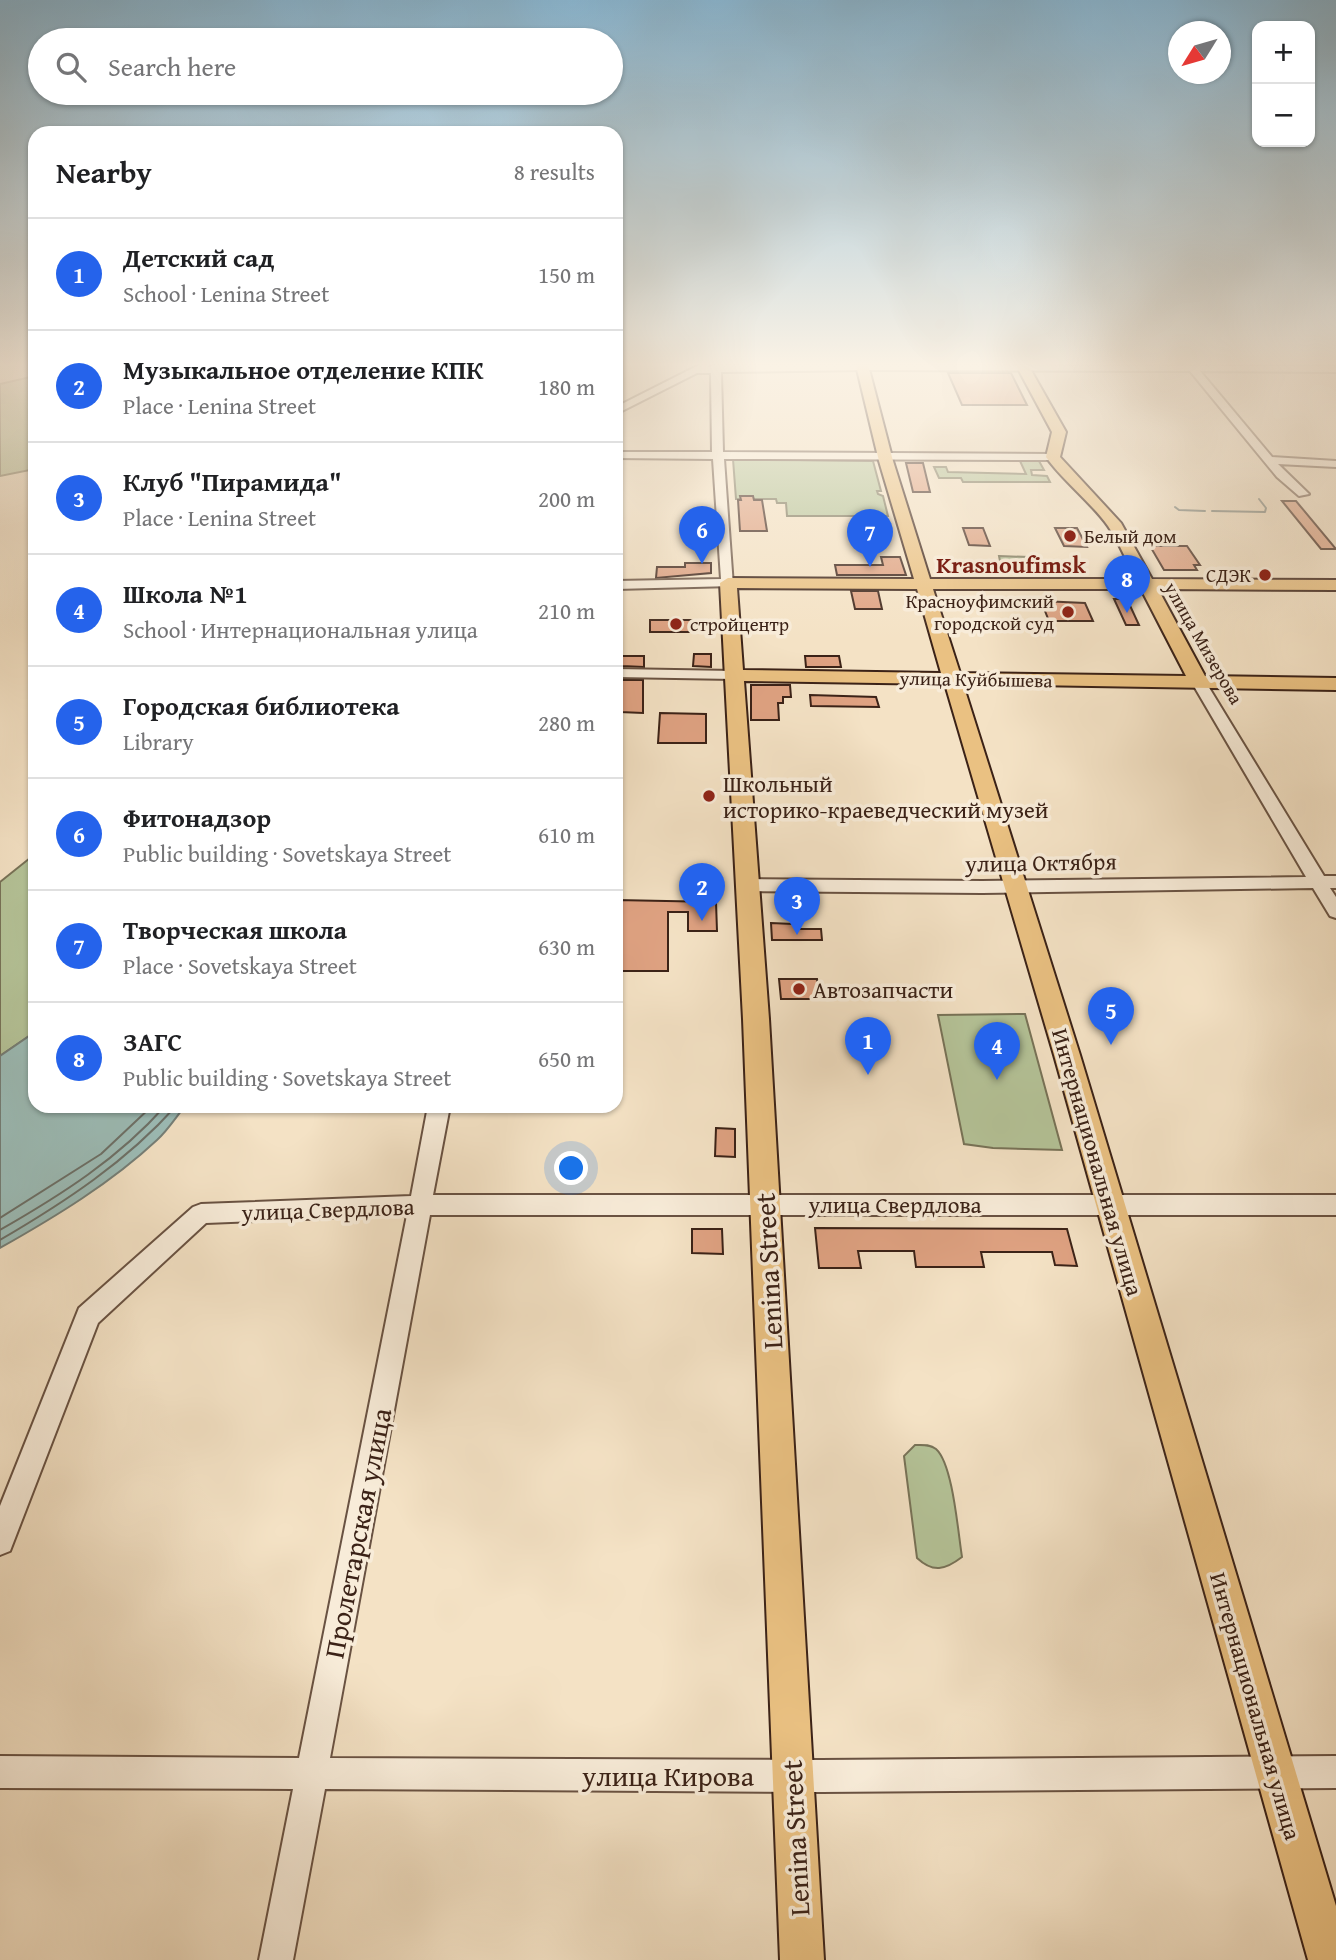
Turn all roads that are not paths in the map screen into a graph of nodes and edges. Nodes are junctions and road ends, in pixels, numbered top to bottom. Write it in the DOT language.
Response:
graph roads {
  1 [pos="718,456"];
  2 [pos="885,456"];
  3 [pos="963,456"];
  4 [pos="1265,456"];
  5 [pos="1053,457"];
  6 [pos="1268,460"];
  7 [pos="1336,464"];
  8 [pos="1303,494"];
  9 [pos="728,583"];
  10 [pos="924,584"];
  11 [pos="1147,584"];
  12 [pos="623,585"];
  13 [pos="1336,585"];
  14 [pos="623,673"];
  15 [pos="734,675"];
  16 [pos="952,679"];
  17 [pos="1198,681"];
  18 [pos="1336,684"];
  19 [pos="1317,882"];
  20 [pos="1336,882"];
  21 [pos="746,885"];
  22 [pos="1015,886"];
  23 [pos="1336,912"];
  24 [pos="438,1113"];
  25 [pos="1110,1204"];
  26 [pos="420,1205"];
  27 [pos="765,1205"];
  28 [pos="1336,1205"];
  29 [pos="0,1541"];
  30 [pos="1275,1771"];
  31 [pos="0,1772"];
  32 [pos="1336,1772"];
  33 [pos="310,1774"];
  34 [pos="792,1775"];
  35 [pos="276,1960"];
  36 [pos="802,1960"];
  37 [pos="1330,1960"];
  1 -- 9 [label="street"];
  2 -- 10 [label="main road, Интернациональная улица"];
  3 -- 5 [label="street"];
  4 -- 6 [label="street"];
  5 -- 11 [label="main road, улица Мизерова"];
  6 -- 7 [label="street"];
  6 -- 8 [label="street"];
  9 -- 10 [label="main road"];
  9 -- 12 [label="street"];
  9 -- 15 [label="main road, Lenina Street"];
  10 -- 11 [label="main road"];
  10 -- 16 [label="main road, Интернациональная улица"];
  11 -- 13 [label="main road"];
  11 -- 17 [label="main road, улица Мизерова"];
  14 -- 15 [label="street, улица Куйбышева"];
  15 -- 16 [label="main road, улица Куйбышева"];
  15 -- 21 [label="main road, Lenina Street"];
  16 -- 17 [label="main road, улица Куйбышева"];
  16 -- 22 [label="main road, Интернациональная улица"];
  17 -- 18 [label="main road, улица Куйбышева"];
  17 -- 19 [label="street, улица Мизерова"];
  19 -- 20 [label="street, улица Октября"];
  19 -- 22 [label="street, улица Октября"];
  19 -- 23 [label="street, улица Мизерова"];
  21 -- 22 [label="street, улица Октября"];
  21 -- 27 [label="main road, Lenina Street"];
  22 -- 25 [label="main road, Интернациональная улица"];
  24 -- 26 [label="street, Пролетарская улица"];
  25 -- 27 [label="street, улица Свердлова"];
  25 -- 28 [label="street, улица Свердлова"];
  25 -- 30 [label="main road, Интернациональная улица"];
  26 -- 27 [label="street, улица Свердлова"];
  26 -- 29 [label="street, улица Свердлова"];
  26 -- 33 [label="street, Пролетарская улица"];
  27 -- 34 [label="main road, Lenina Street"];
  30 -- 32 [label="street, улица Кирова"];
  30 -- 34 [label="street, улица Кирова"];
  30 -- 37 [label="main road, Интернациональная улица"];
  31 -- 33 [label="street, улица Кирова"];
  33 -- 34 [label="street, улица Кирова"];
  33 -- 35 [label="street, Пролетарская улица"];
  34 -- 36 [label="main road, Lenina Street"];
}
